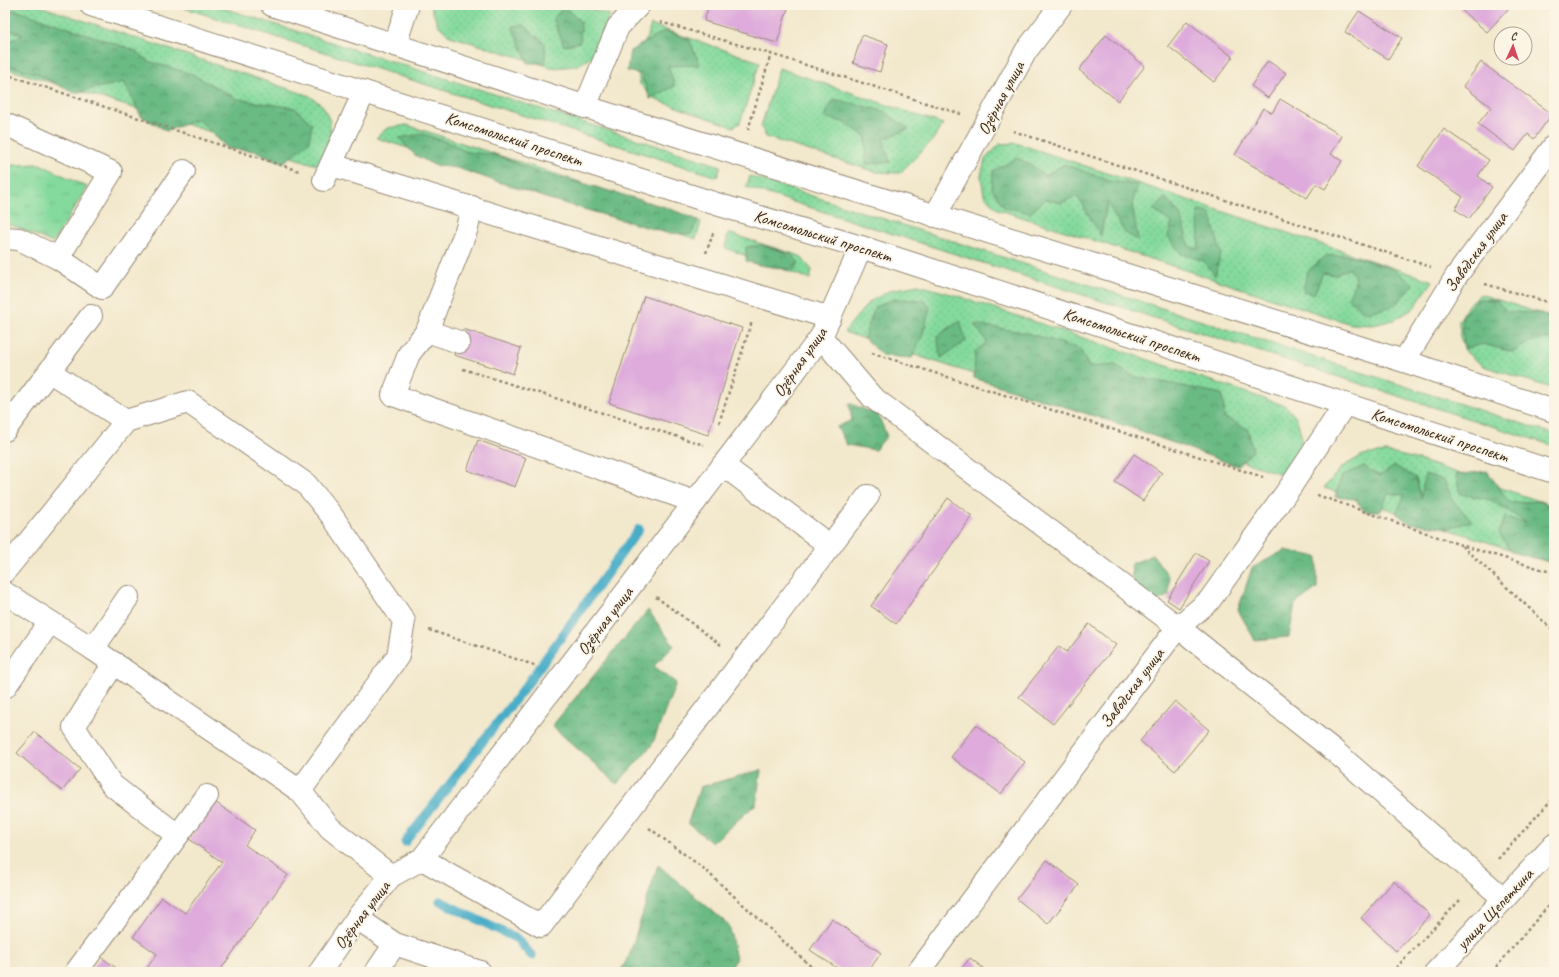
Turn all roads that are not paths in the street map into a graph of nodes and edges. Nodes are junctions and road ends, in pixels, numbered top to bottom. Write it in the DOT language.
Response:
graph roads {
  1 [pos="91,5"];
  2 [pos="272,5"];
  3 [pos="408,5"];
  4 [pos="1061,5"];
  5 [pos="636,9"];
  6 [pos="396,45"];
  7 [pos="364,92"];
  8 [pos="585,107"];
  9 [pos="5,124"];
  10 [pos="1554,146"];
  11 [pos="184,171"];
  12 [pos="472,207"];
  13 [pos="935,216"];
  14 [pos="5,238"];
  15 [pos="861,248"];
  16 [pos="58,258"];
  17 [pos="91,316"];
  18 [pos="826,328"];
  19 [pos="427,331"];
  20 [pos="458,342"];
  21 [pos="1404,361"];
  22 [pos="50,372"];
  23 [pos="1345,404"];
  24 [pos="1554,411"];
  25 [pos="126,421"];
  26 [pos="5,430"];
  27 [pos="723,465"];
  28 [pos="1554,472"];
  29 [pos="868,496"];
  30 [pos="695,502"];
  31 [pos="830,546"];
  32 [pos="5,571"];
  33 [pos="5,594"];
  34 [pos="128,597"];
  35 [pos="50,622"];
  36 [pos="1178,627"];
  37 [pos="93,649"];
  38 [pos="114,663"];
  39 [pos="5,687"];
  40 [pos="300,791"];
  41 [pos="207,796"];
  42 [pos="177,835"];
  43 [pos="1554,845"];
  44 [pos="422,859"];
  45 [pos="391,876"];
  46 [pos="1504,899"];
  47 [pos="357,918"];
  48 [pos="395,944"];
  49 [pos="76,972"];
  50 [pos="320,972"];
  51 [pos="376,972"];
  52 [pos="480,972"];
  53 [pos="918,972"];
  54 [pos="1436,972"];
  1 -- 7 [label="main road, Комсомольский проспект"];
  2 -- 6 [label="main road"];
  3 -- 6 [label="main road"];
  4 -- 13 [label="main road, Озёрная улица"];
  5 -- 8 [label="main road"];
  6 -- 8 [label="main road"];
  7 -- 12 [label="main road"];
  7 -- 15 [label="main road, Комсомольский проспект"];
  8 -- 13 [label="main road"];
  9 -- 16 [label="main road"];
  10 -- 21 [label="main road, Заводская улица"];
  11 -- 16 [label="main road"];
  12 -- 18 [label="main road"];
  12 -- 19 [label="main road"];
  13 -- 21 [label="main road"];
  14 -- 16 [label="main road"];
  15 -- 18 [label="main road, Озёрная улица"];
  15 -- 23 [label="main road, Комсомольский проспект"];
  17 -- 22 [label="main road"];
  18 -- 27 [label="main road, Озёрная улица"];
  18 -- 36 [label="main road"];
  19 -- 20 [label="main road"];
  19 -- 30 [label="main road"];
  21 -- 24 [label="main road"];
  22 -- 25 [label="main road"];
  22 -- 26 [label="main road"];
  23 -- 28 [label="main road, Комсомольский проспект"];
  23 -- 36 [label="main road, Заводская улица"];
  25 -- 32 [label="main road"];
  25 -- 40 [label="main road"];
  27 -- 30 [label="main road, Озёрная улица"];
  27 -- 31 [label="main road"];
  29 -- 31 [label="main road"];
  30 -- 44 [label="main road, Озёрная улица"];
  31 -- 44 [label="main road"];
  33 -- 35 [label="main road"];
  34 -- 37 [label="main road"];
  35 -- 37 [label="main road"];
  35 -- 39 [label="main road"];
  36 -- 46 [label="main road"];
  36 -- 53 [label="main road, Заводская улица"];
  37 -- 38 [label="main road"];
  38 -- 40 [label="main road"];
  38 -- 42 [label="main road"];
  40 -- 45 [label="main road"];
  41 -- 42 [label="main road"];
  42 -- 49 [label="main road"];
  43 -- 46 [label="main road, улица Щепеткина"];
  44 -- 45 [label="main road, Озёрная улица"];
  45 -- 47 [label="main road, Озёрная улица"];
  46 -- 54 [label="main road, улица Щепеткина"];
  47 -- 48 [label="main road"];
  47 -- 50 [label="main road, Озёрная улица"];
  48 -- 51 [label="main road"];
  48 -- 52 [label="main road"];
}
